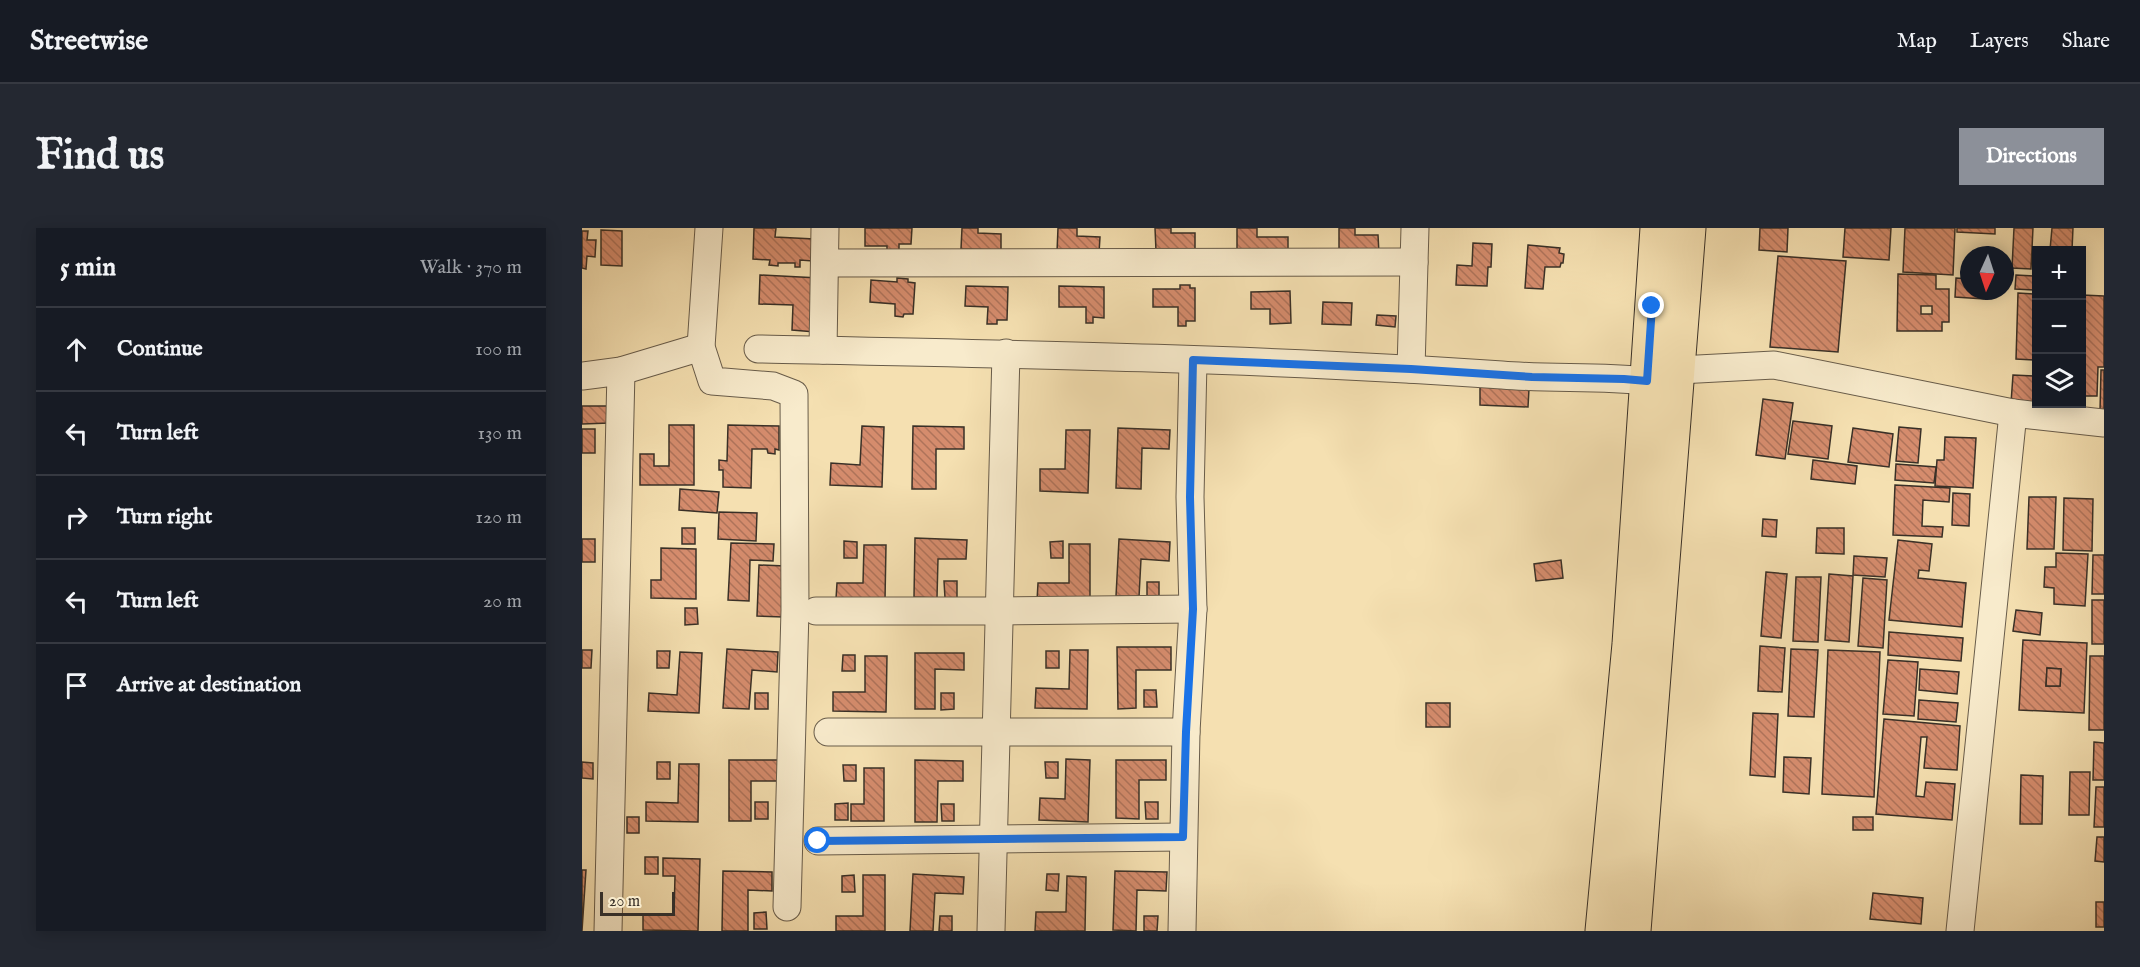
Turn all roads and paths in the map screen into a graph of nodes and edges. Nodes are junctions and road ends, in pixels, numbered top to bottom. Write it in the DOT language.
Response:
graph roads {
  1 [pos="709,228"];
  2 [pos="825,228"];
  3 [pos="1415,228"];
  4 [pos="1657,228"];
  5 [pos="1689,228"];
  6 [pos="1414,262"];
  7 [pos="825,263"];
  8 [pos="701,347"];
  9 [pos="758,349"];
  10 [pos="823,350"];
  11 [pos="1006,353"];
  12 [pos="1193,360"];
  13 [pos="1411,369"];
  14 [pos="1679,370"];
  15 [pos="621,371"];
  16 [pos="582,376"];
  17 [pos="1647,381"];
  18 [pos="2013,413"];
  19 [pos="2104,423"];
  20 [pos="1193,609"];
  21 [pos="816,611"];
  22 [pos="1000,611"];
  23 [pos="828,732"];
  24 [pos="997,732"];
  25 [pos="1186,732"];
  26 [pos="1183,837"];
  27 [pos="994,838"];
  28 [pos="818,841"];
  29 [pos="787,906"];
  30 [pos="608,931"];
  31 [pos="991,931"];
  32 [pos="1182,931"];
  33 [pos="1602,931"];
  34 [pos="1634,931"];
  35 [pos="1960,931"];
  1 -- 8 [label="street"];
  2 -- 7 [label="street"];
  3 -- 6 [label="street"];
  4 -- 17 [label="main road"];
  5 -- 14 [label="main road"];
  6 -- 7 [label="street"];
  6 -- 13 [label="street"];
  7 -- 10 [label="street"];
  8 -- 15 [label="street"];
  8 -- 29 [label="street"];
  9 -- 10 [label="street"];
  10 -- 11 [label="street"];
  11 -- 12 [label="street"];
  11 -- 22 [label="street"];
  12 -- 13 [label="street"];
  12 -- 20 [label="street"];
  13 -- 17 [label="street"];
  14 -- 18 [label="street"];
  14 -- 34 [label="main road"];
  15 -- 16 [label="street"];
  15 -- 30 [label="street"];
  17 -- 33 [label="main road"];
  18 -- 19 [label="street"];
  18 -- 35 [label="street"];
  20 -- 22 [label="street"];
  20 -- 25 [label="street"];
  21 -- 22 [label="street"];
  22 -- 24 [label="street"];
  23 -- 24 [label="street"];
  24 -- 25 [label="street"];
  24 -- 27 [label="street"];
  25 -- 26 [label="street"];
  26 -- 27 [label="street"];
  26 -- 32 [label="street"];
  27 -- 28 [label="street"];
  27 -- 31 [label="street"];
}
